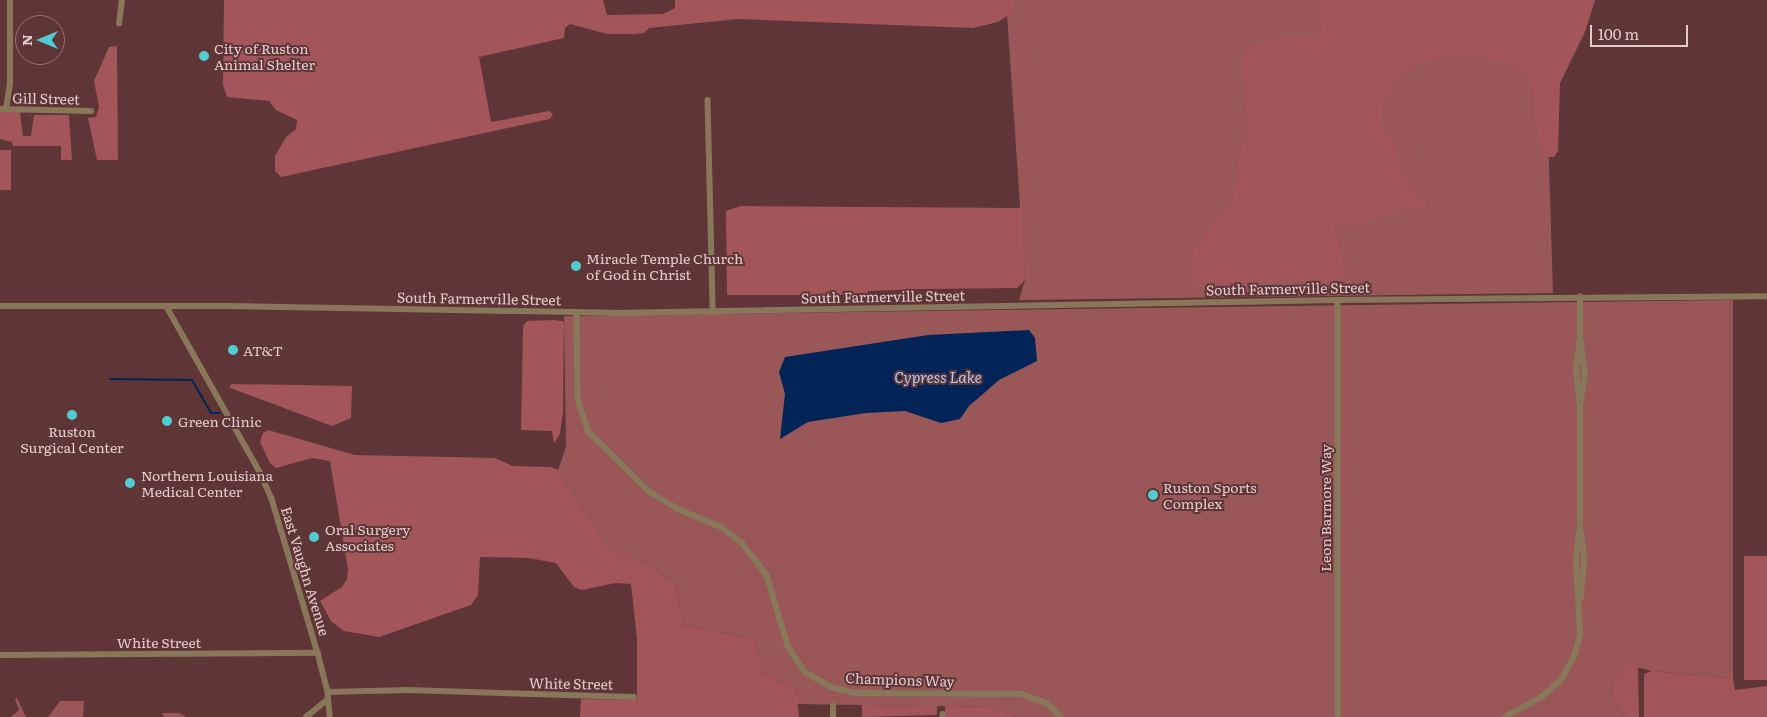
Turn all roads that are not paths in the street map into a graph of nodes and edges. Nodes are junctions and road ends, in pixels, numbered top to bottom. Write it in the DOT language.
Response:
graph roads {
  1 [pos="10,0"];
  2 [pos="122,0"];
  3 [pos="120,24"];
  4 [pos="708,100"];
  5 [pos="3,109"];
  6 [pos="91,111"];
  7 [pos="1767,296"];
  8 [pos="1580,297"];
  9 [pos="1338,300"];
  10 [pos="0,306"];
  11 [pos="167,307"];
  12 [pos="712,312"];
  13 [pos="577,313"];
  14 [pos="1580,336"];
  15 [pos="1580,407"];
  16 [pos="318,653"];
  17 [pos="0,655"];
  18 [pos="328,692"];
  19 [pos="634,697"];
  20 [pos="328,699"];
  21 [pos="833,706"];
  22 [pos="306,717"];
  23 [pos="330,717"];
  24 [pos="833,717"];
  25 [pos="1061,717"];
  26 [pos="1338,717"];
  27 [pos="1505,717"];
  1 -- 5 [label="street"];
  2 -- 3 [label="street"];
  4 -- 12 [label="street"];
  5 -- 6 [label="street, Gill Street"];
  7 -- 8 [label="street, South Farmerville Street"];
  8 -- 9 [label="street, South Farmerville Street"];
  8 -- 14 [label="street"];
  9 -- 12 [label="street, South Farmerville Street"];
  9 -- 26 [label="street, Leon Barmore Way"];
  10 -- 11 [label="street, South Farmerville Street"];
  11 -- 13 [label="street, South Farmerville Street"];
  11 -- 16 [label="street, East Vaughn Avenue"];
  12 -- 13 [label="street, South Farmerville Street"];
  13 -- 25 [label="street, Champions Way"];
  14 -- 15 [label="street"];
  14 -- 15 [label="street"];
  15 -- 27 [label="street"];
  16 -- 17 [label="street, White Street"];
  16 -- 18 [label="street, East Vaughn Avenue"];
  18 -- 19 [label="street, White Street"];
  18 -- 20 [label="street, East Vaughn Avenue"];
  20 -- 22 [label="street"];
  20 -- 23 [label="street, East Vaughn Avenue"];
  21 -- 24 [label="street"];
}
